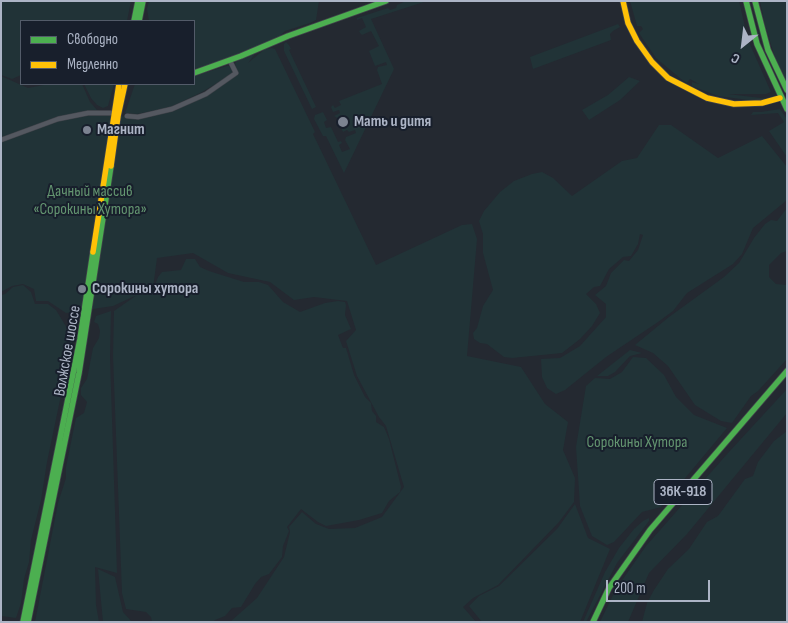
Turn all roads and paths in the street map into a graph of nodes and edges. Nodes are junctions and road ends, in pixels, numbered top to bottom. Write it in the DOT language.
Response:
graph roads {
  1 [pos="138,1"];
  2 [pos="142,1"];
  3 [pos="386,1"];
  4 [pos="623,1"];
  5 [pos="746,1"];
  6 [pos="755,1"];
  7 [pos="134,20"];
  8 [pos="139,20"];
  9 [pos="230,60"];
  10 [pos="195,73"];
  11 [pos="119,85"];
  12 [pos="125,85"];
  13 [pos="787,90"];
  14 [pos="787,94"];
  15 [pos="780,98"];
  16 [pos="787,109"];
  17 [pos="113,113"];
  18 [pos="127,116"];
  19 [pos="1,140"];
  20 [pos="787,371"];
  21 [pos="48,512"];
  22 [pos="23,622"];
  23 [pos="28,622"];
  24 [pos="593,622"];
  1 -- 7 [label="main road"];
  2 -- 8 [label="main road"];
  3 -- 9 [label="main road"];
  4 -- 15 [label="main road"];
  5 -- 15 [label="main road"];
  6 -- 13 [label="main road"];
  9 -- 10 [label="main road"];
  9 -- 18 [label="street"];
  11 -- 17 [label="main road, Волжское шоссе"];
  12 -- 21 [label="main road, Волжское шоссе"];
  14 -- 15 [label="main road"];
  15 -- 16 [label="main road"];
  17 -- 19 [label="street"];
  17 -- 21 [label="main road, Волжское шоссе"];
  20 -- 24 [label="main road, 36К-918"];
  21 -- 22 [label="main road, Волжское шоссе"];
  21 -- 23 [label="main road, Волжское шоссе"];
}
